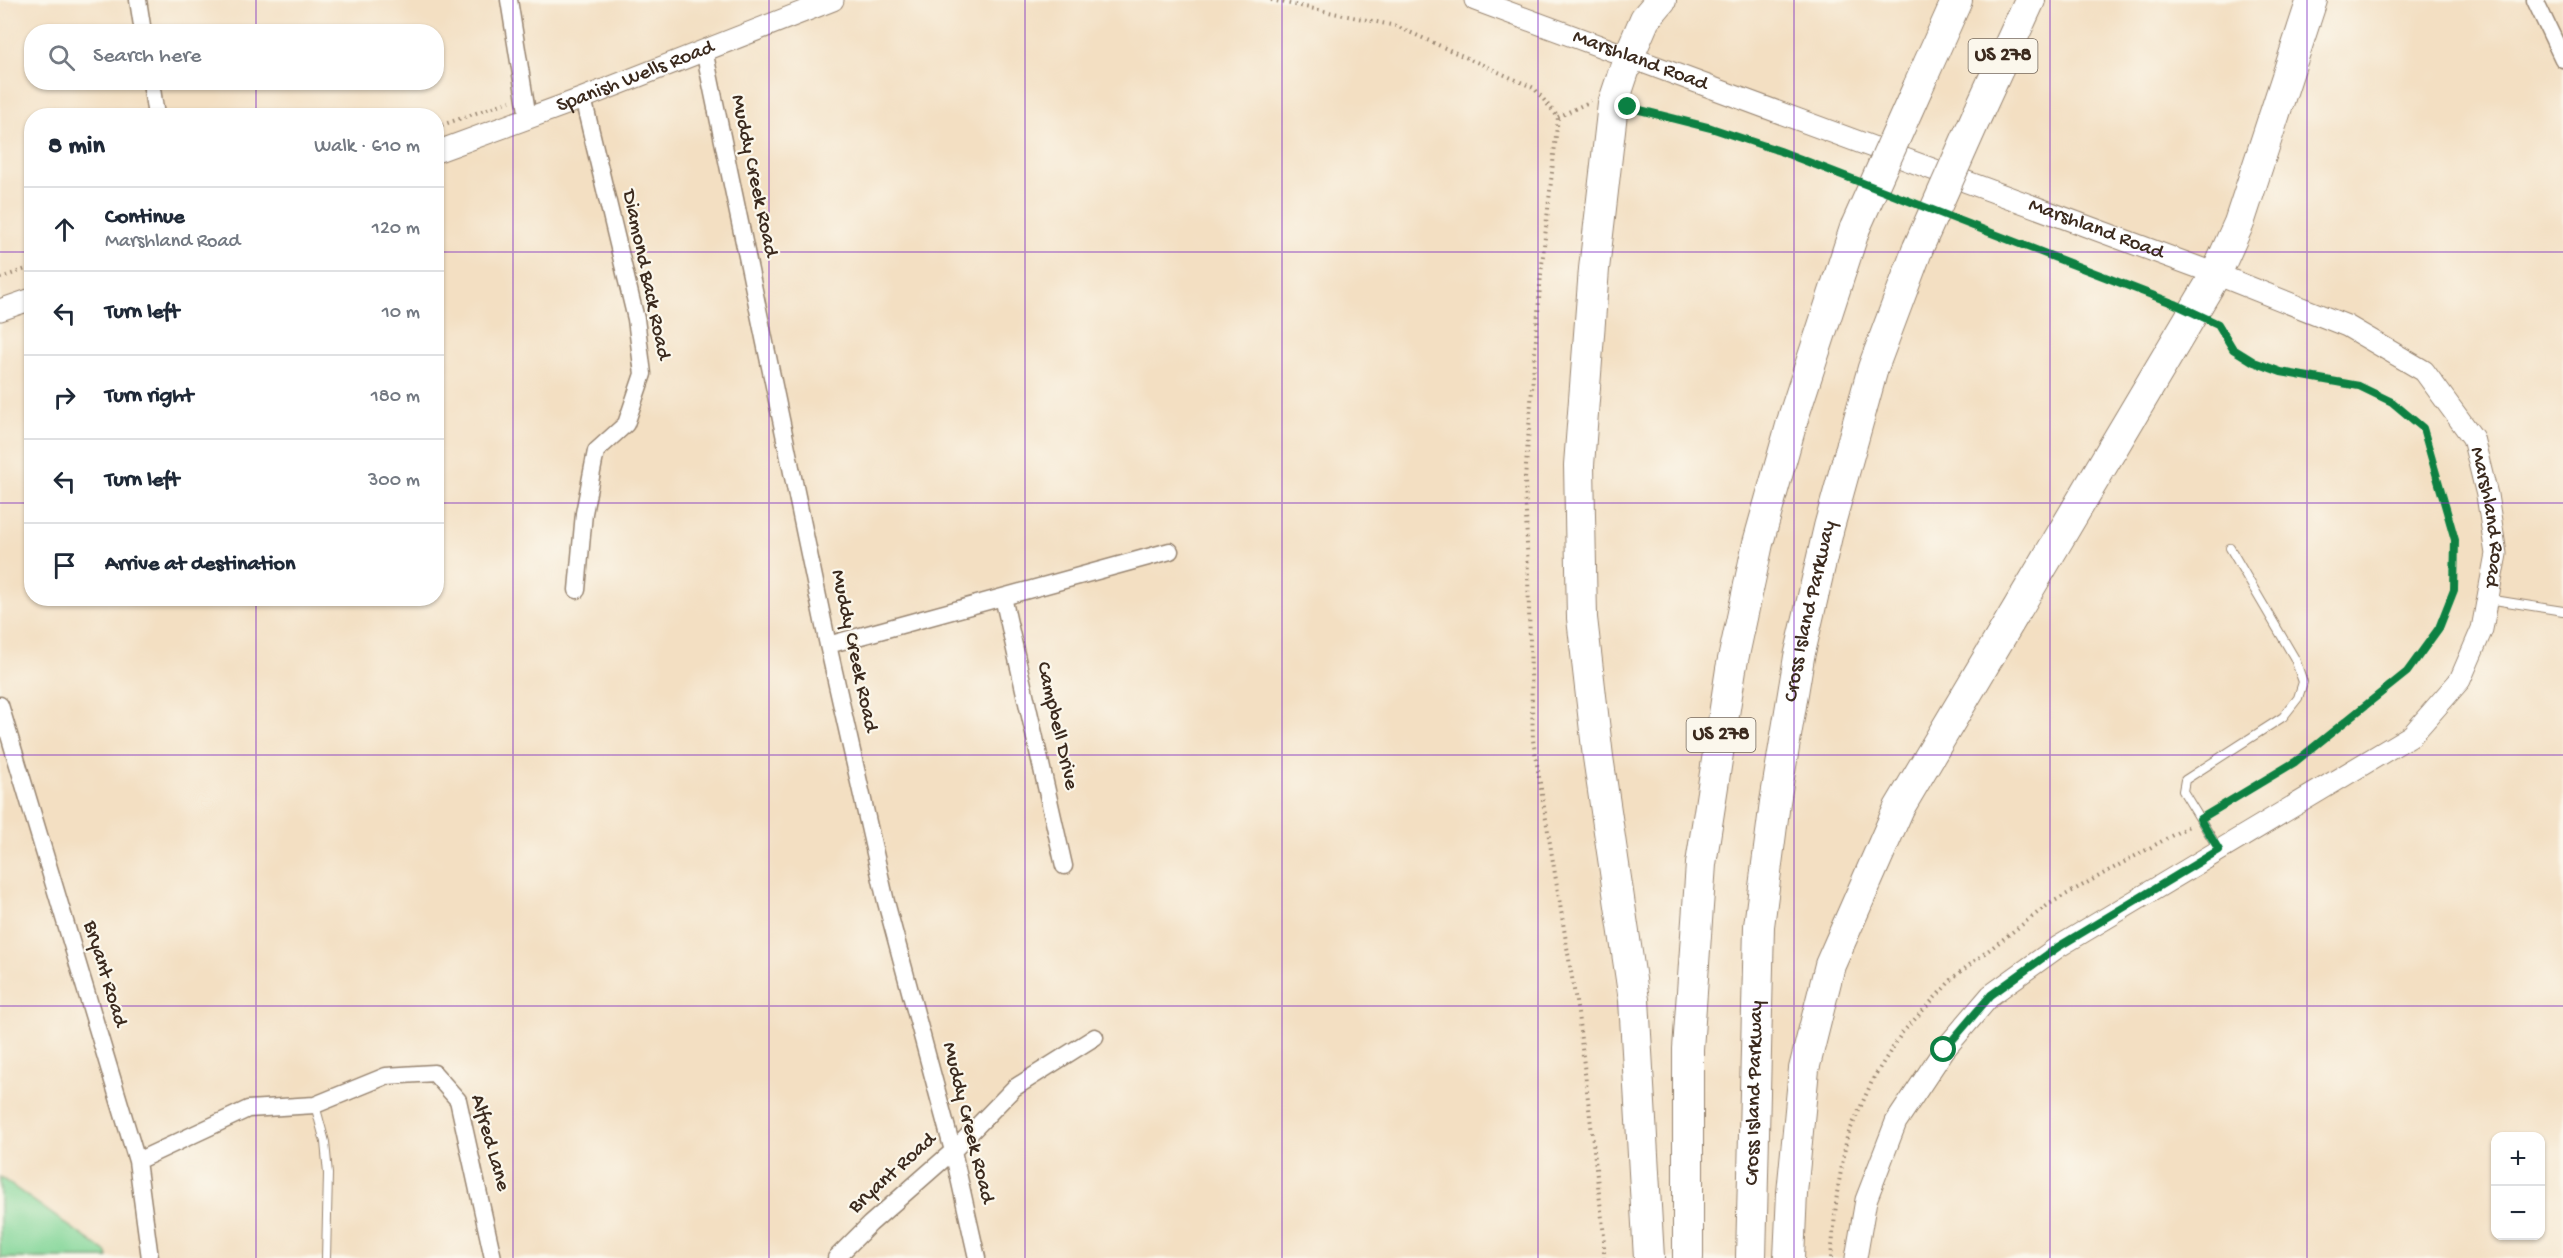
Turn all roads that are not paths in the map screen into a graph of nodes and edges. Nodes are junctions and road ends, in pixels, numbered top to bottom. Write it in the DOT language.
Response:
graph roads {
  1 [pos="138,0"];
  2 [pos="509,0"];
  3 [pos="833,0"];
  4 [pos="1475,0"];
  5 [pos="1661,0"];
  6 [pos="1957,0"];
  7 [pos="2030,0"];
  8 [pos="2312,0"];
  9 [pos="2535,0"];
  10 [pos="142,24"];
  11 [pos="704,50"];
  12 [pos="1629,56"];
  13 [pos="2563,59"];
  14 [pos="152,90"];
  15 [pos="583,98"];
  16 [pos="155,108"];
  17 [pos="528,118"];
  18 [pos="444,149"];
  19 [pos="2216,274"];
  20 [pos="24,302"];
  21 [pos="0,310"];
  22 [pos="2230,548"];
  23 [pos="1170,551"];
  24 [pos="577,590"];
  25 [pos="1004,597"];
  26 [pos="2487,599"];
  27 [pos="2563,611"];
  28 [pos="828,645"];
  29 [pos="0,705"];
  30 [pos="2219,850"];
  31 [pos="1064,866"];
  32 [pos="1095,1037"];
  33 [pos="315,1105"];
  34 [pos="953,1151"];
  35 [pos="137,1161"];
  36 [pos="150,1258"];
  37 [pos="326,1258"];
  38 [pos="493,1258"];
  39 [pos="836,1258"];
  40 [pos="977,1258"];
  41 [pos="1649,1258"];
  42 [pos="1688,1258"];
  43 [pos="1751,1258"];
  44 [pos="1789,1258"];
  45 [pos="1856,1258"];
  1 -- 10 [label="street"];
  2 -- 17 [label="street"];
  3 -- 11 [label="street, Spanish Wells Road"];
  4 -- 12 [label="street, Marshland Road"];
  5 -- 12 [label="highway"];
  6 -- 42 [label="highway, US 278, bridge"];
  7 -- 43 [label="highway, Cross Island Parkway / US 278, bridge"];
  8 -- 19 [label="highway"];
  9 -- 13 [label="street"];
  11 -- 15 [label="street, Spanish Wells Road"];
  11 -- 28 [label="street, Muddy Creek Road"];
  12 -- 19 [label="street, Marshland Road"];
  12 -- 41 [label="highway"];
  14 -- 16 [label="street"];
  15 -- 17 [label="street, Spanish Wells Road"];
  15 -- 24 [label="street, Diamond Back Road"];
  17 -- 18 [label="street, Spanish Wells Road"];
  19 -- 26 [label="street, Marshland Road"];
  19 -- 44 [label="highway"];
  20 -- 21 [label="street"];
  22 -- 30 [label="lane"];
  23 -- 25 [label="street"];
  25 -- 28 [label="street"];
  25 -- 31 [label="street, Campbell Drive"];
  26 -- 27 [label="lane"];
  26 -- 30 [label="street, Marshland Road"];
  28 -- 34 [label="street, Muddy Creek Road"];
  29 -- 35 [label="street, Bryant Road"];
  30 -- 45 [label="street, Marshland Road"];
  32 -- 34 [label="street, Bryant Road"];
  33 -- 35 [label="street, Alfred Lane"];
  33 -- 37 [label="lane"];
  33 -- 38 [label="street, Alfred Lane"];
  34 -- 39 [label="street, Bryant Road"];
  34 -- 40 [label="street, Muddy Creek Road"];
  35 -- 36 [label="street, Bryant Road"];
}
